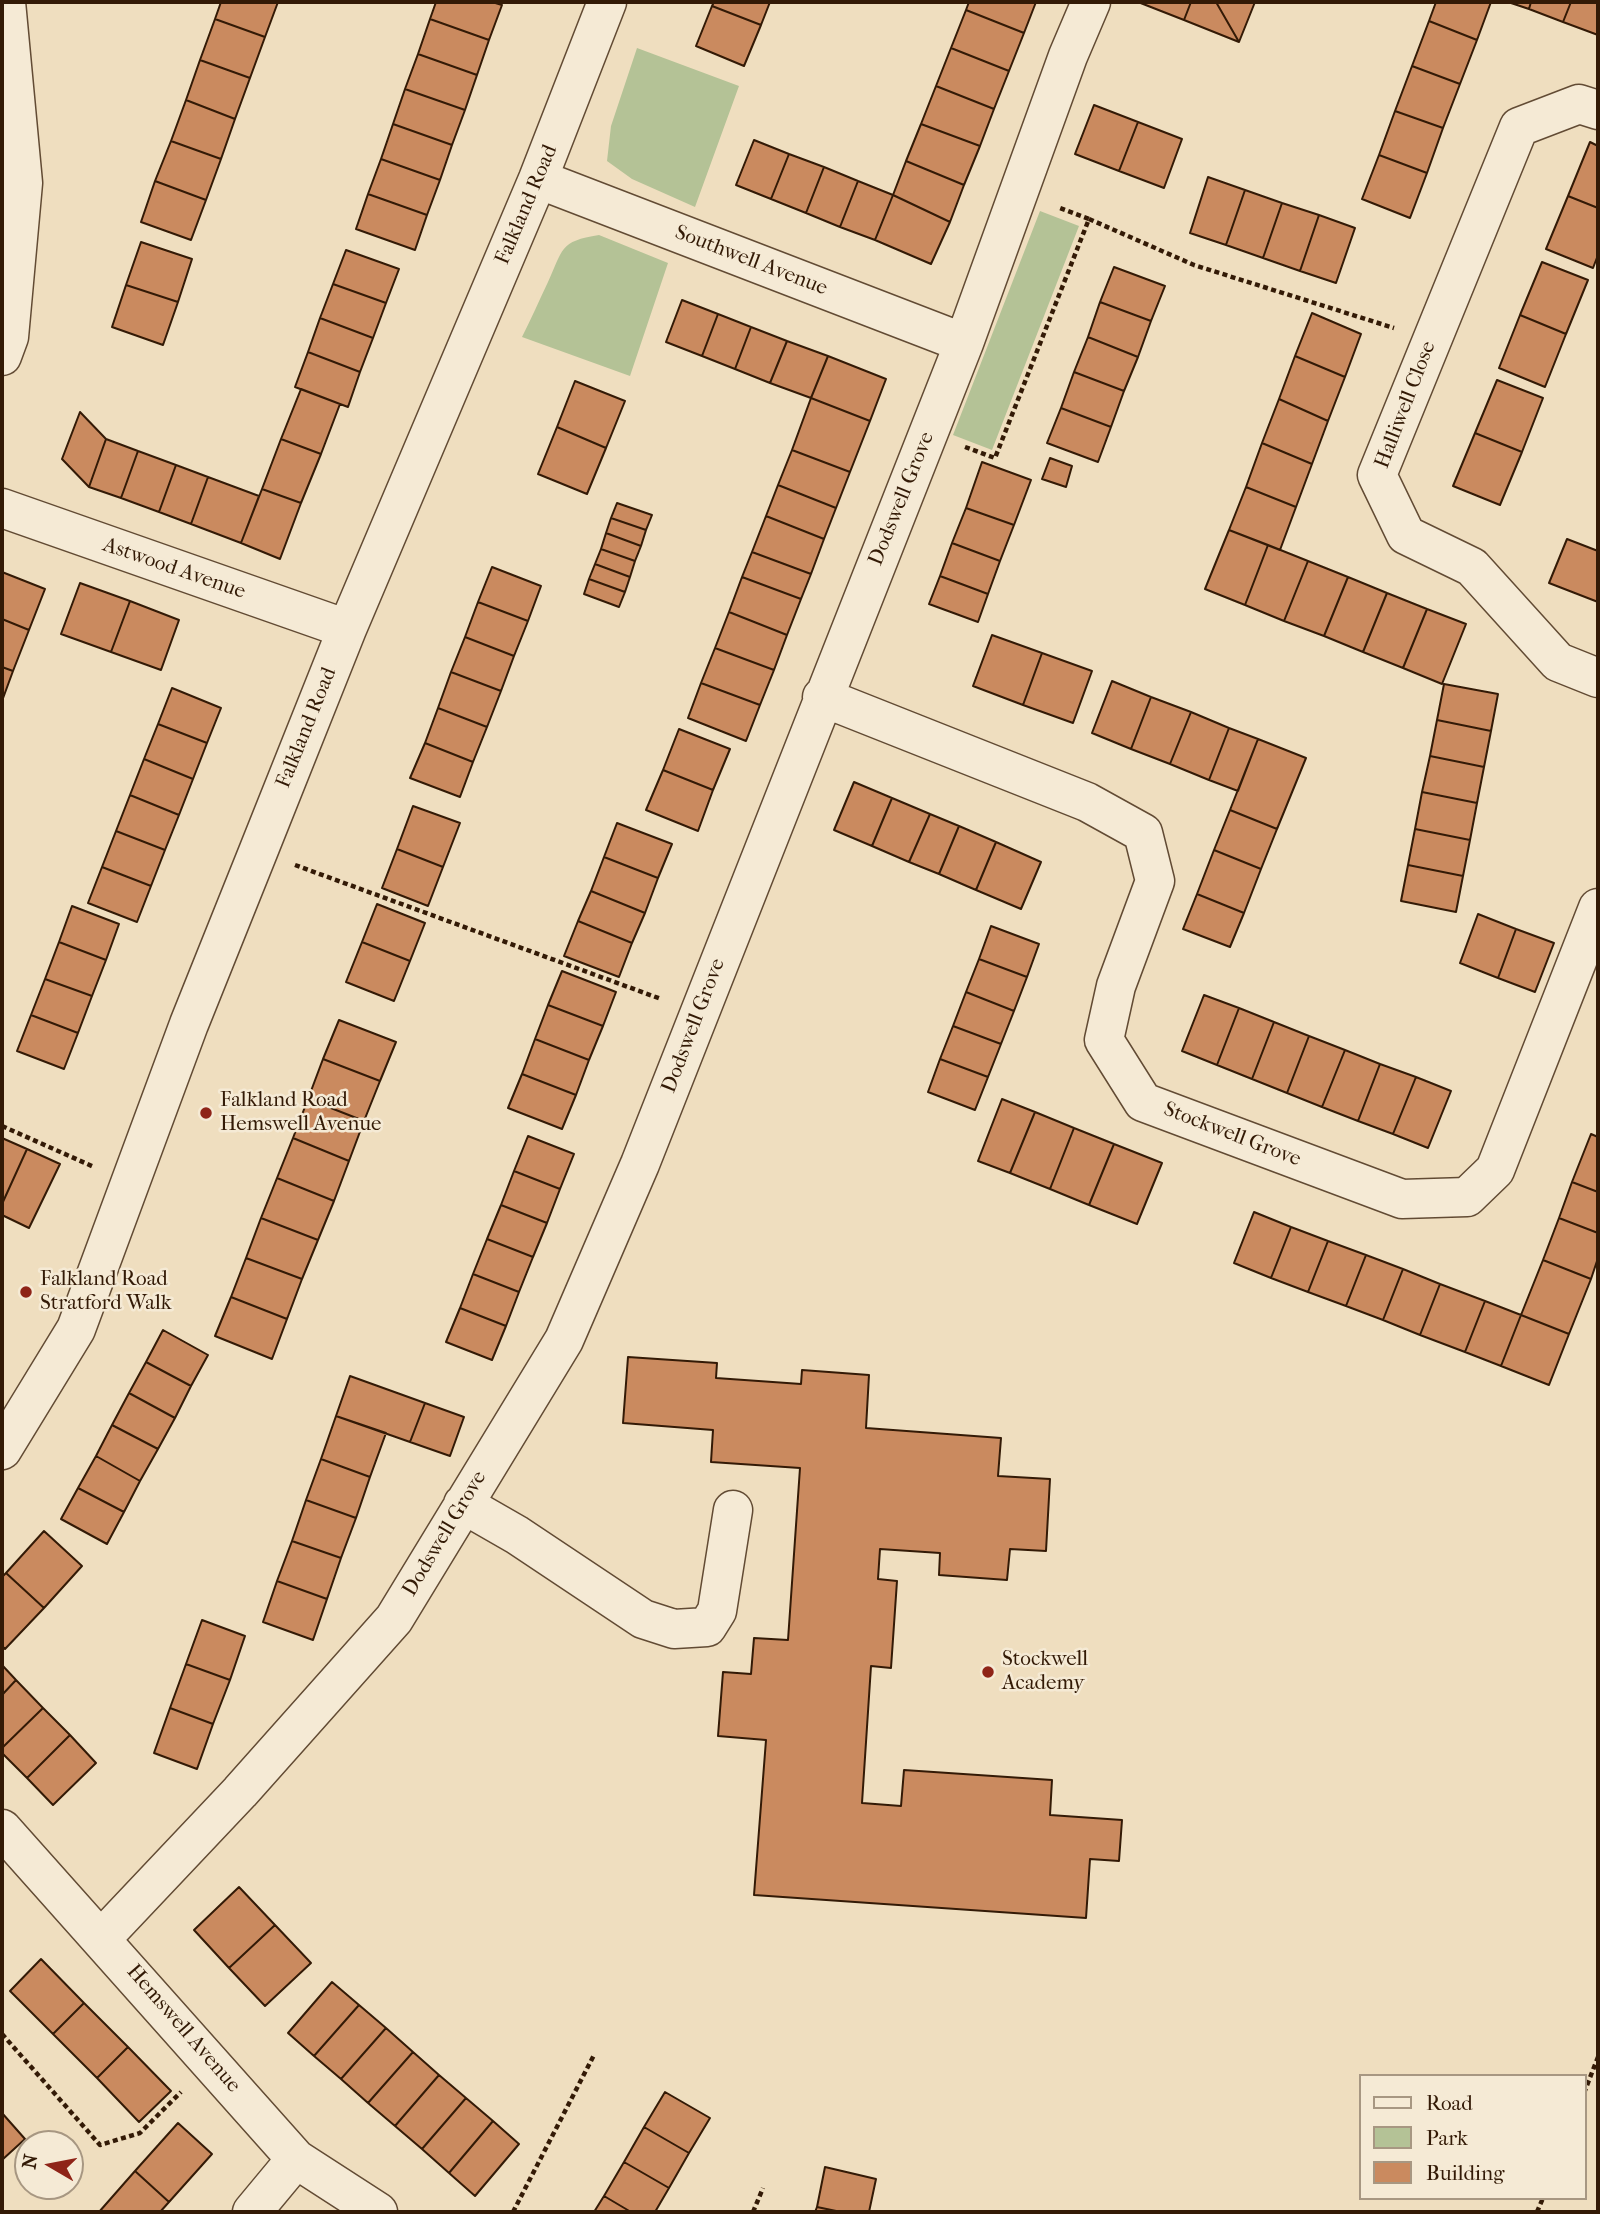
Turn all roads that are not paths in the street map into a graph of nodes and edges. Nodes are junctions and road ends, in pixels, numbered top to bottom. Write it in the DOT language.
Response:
graph roads {
  1 [pos="6,2"];
  2 [pos="607,2"];
  3 [pos="1091,2"];
  4 [pos="1598,110"];
  5 [pos="538,179"];
  6 [pos="964,343"];
  7 [pos="2,356"];
  8 [pos="2,508"];
  9 [pos="347,629"];
  10 [pos="1598,678"];
  11 [pos="822,696"];
  12 [pos="1598,908"];
  13 [pos="2,1450"];
  14 [pos="463,1504"];
  15 [pos="733,1510"];
  16 [pos="2,1829"];
  17 [pos="102,1938"];
  18 [pos="296,2159"];
  19 [pos="252,2212"];
  20 [pos="378,2212"];
  1 -- 7 [label="street"];
  2 -- 5 [label="street, Falkland Road"];
  3 -- 6 [label="street, Dodswell Grove"];
  4 -- 10 [label="street, Halliwell Close"];
  5 -- 6 [label="street, Southwell Avenue"];
  5 -- 9 [label="street, Falkland Road"];
  6 -- 11 [label="street, Dodswell Grove"];
  8 -- 9 [label="street, Astwood Avenue"];
  9 -- 13 [label="street, Falkland Road"];
  11 -- 12 [label="street, Stockwell Grove"];
  11 -- 14 [label="street, Dodswell Grove"];
  14 -- 15 [label="street"];
  14 -- 17 [label="street, Dodswell Grove"];
  16 -- 17 [label="street, Hemswell Avenue"];
  17 -- 18 [label="street, Hemswell Avenue"];
  18 -- 19 [label="street"];
  18 -- 20 [label="street, Hemswell Avenue"];
}
